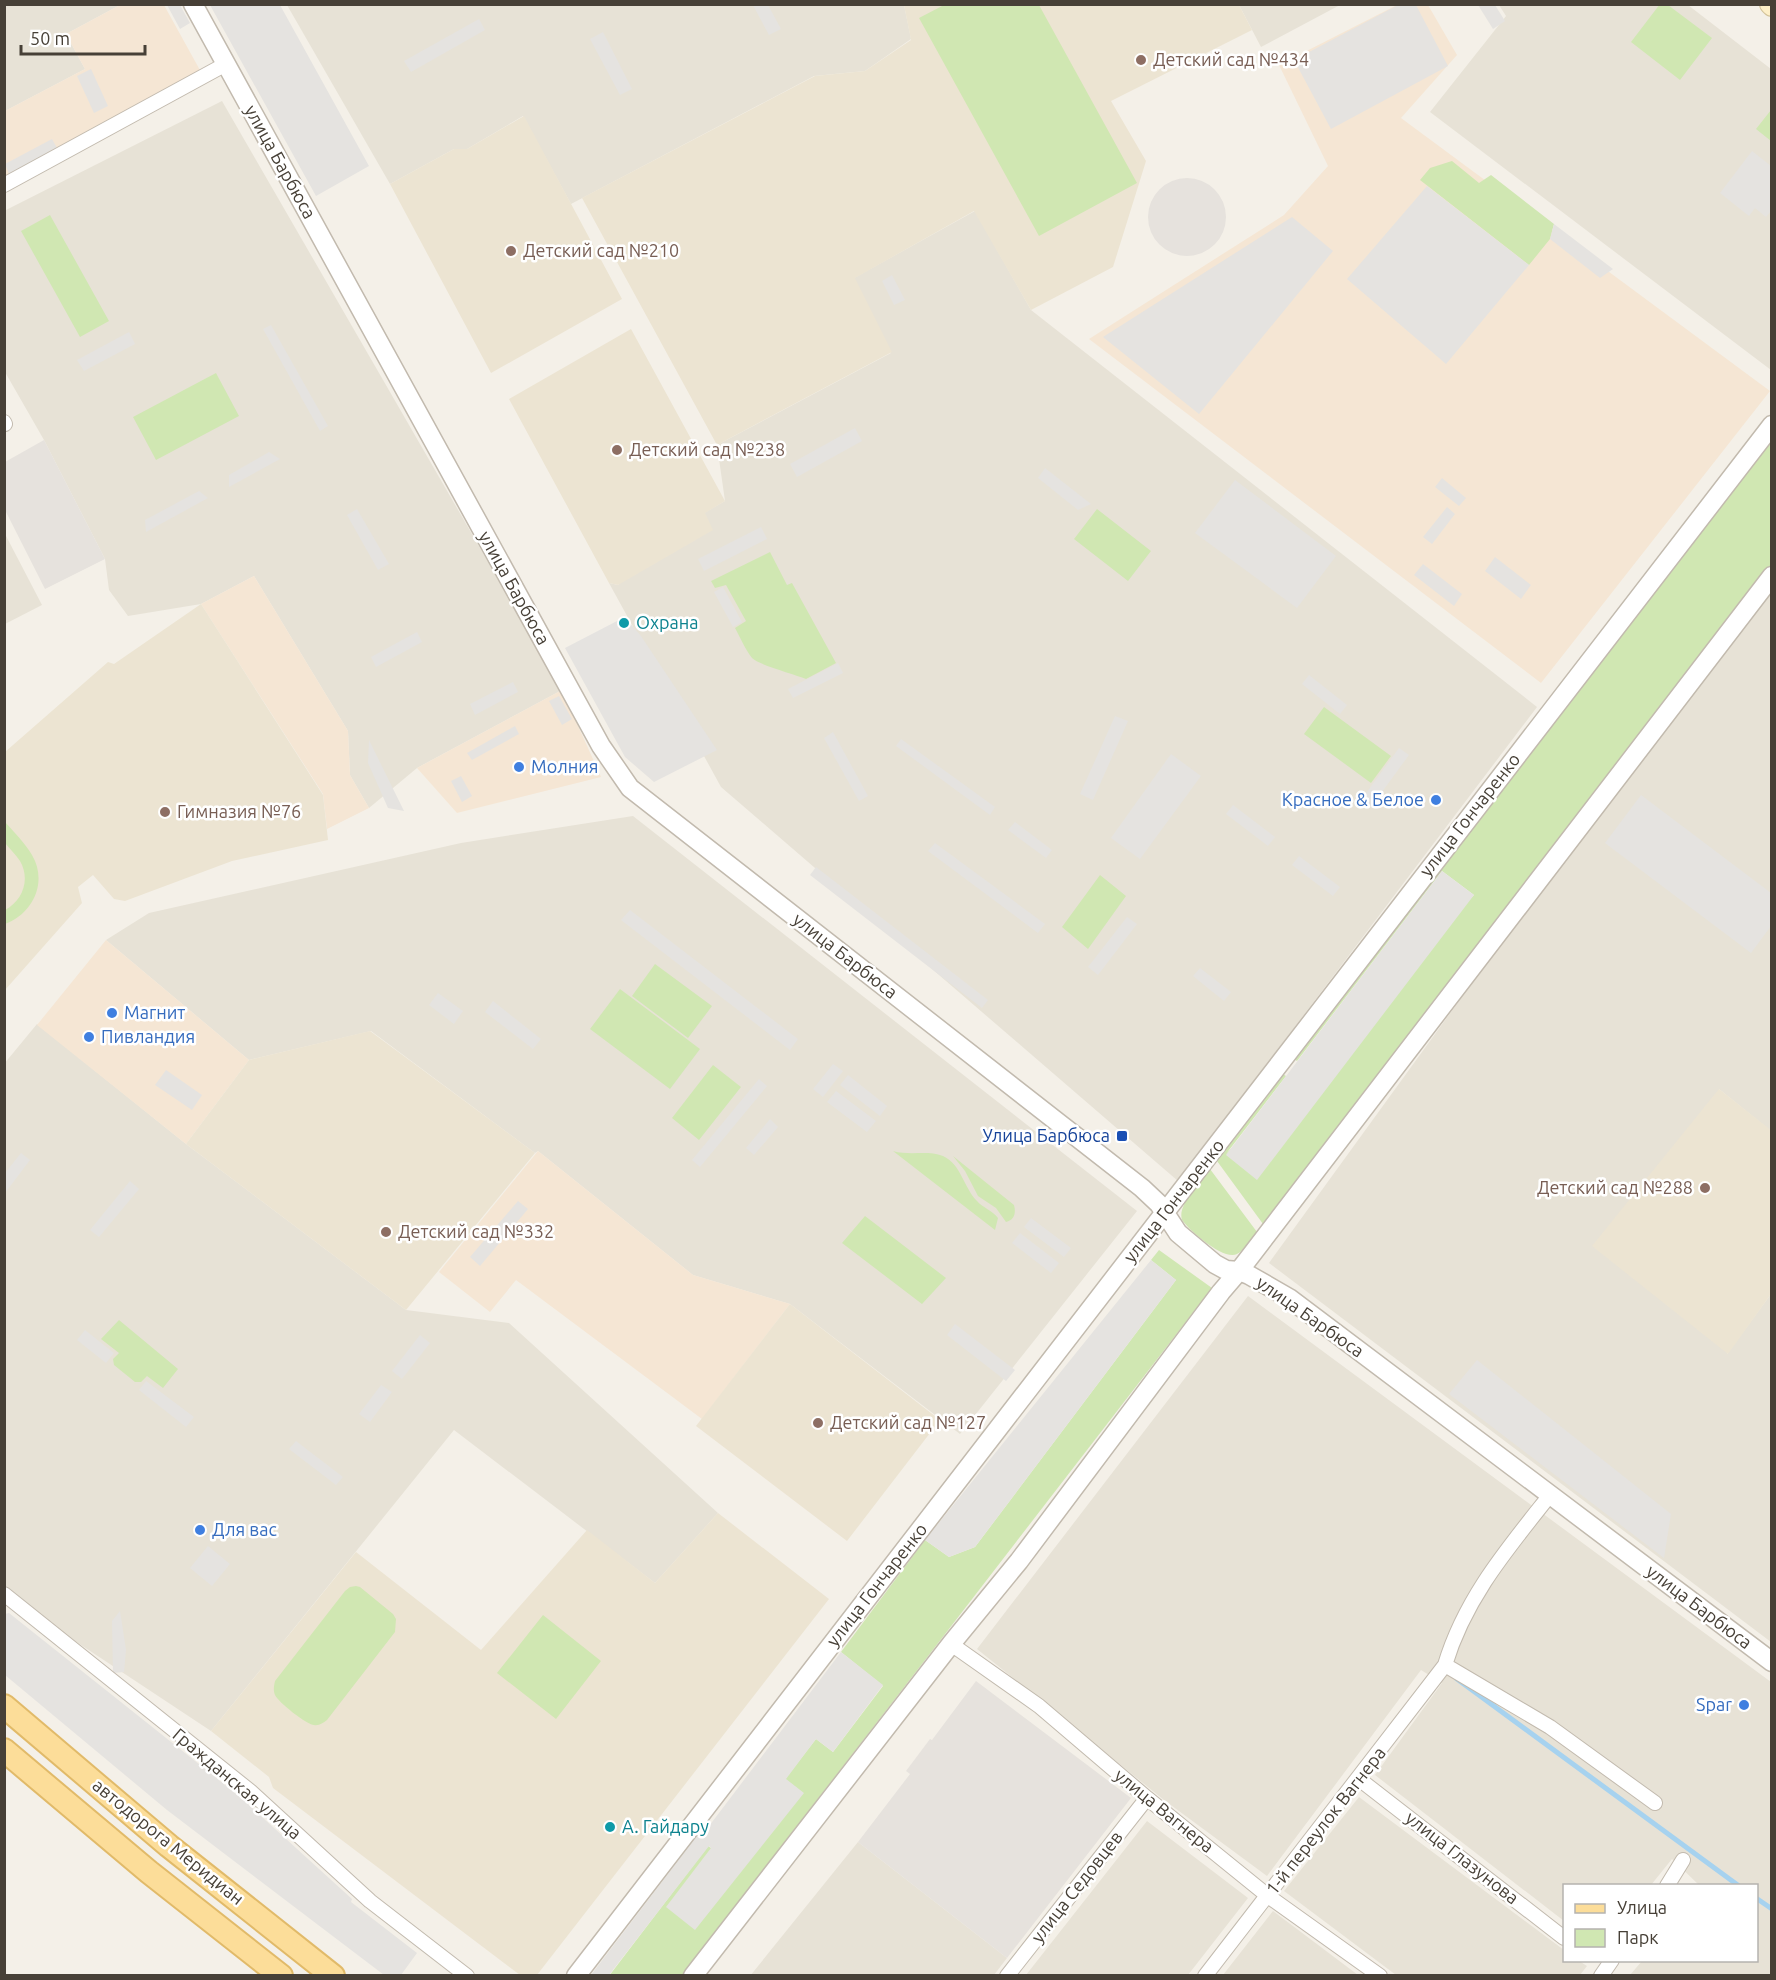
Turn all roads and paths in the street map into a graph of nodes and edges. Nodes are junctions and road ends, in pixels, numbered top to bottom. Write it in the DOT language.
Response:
graph roads {
  1 [pos="193,4"];
  2 [pos="226,64"];
  3 [pos="4,185"];
  4 [pos="1772,425"];
  5 [pos="1772,576"];
  6 [pos="1165,1213"];
  7 [pos="1239,1271"];
  8 [pos="1550,1495"];
  9 [pos="4,1594"];
  10 [pos="951,1644"];
  11 [pos="1772,1662"];
  12 [pos="1445,1665"];
  13 [pos="4,1706"];
  14 [pos="4,1750"];
  15 [pos="1359,1779"];
  16 [pos="1147,1798"];
  17 [pos="1655,1803"];
  18 [pos="1683,1860"];
  19 [pos="1668,1884"];
  20 [pos="1268,1896"];
  21 [pos="1563,1937"];
  22 [pos="281,1976"];
  23 [pos="333,1976"];
  24 [pos="467,1976"];
  25 [pos="576,1976"];
  26 [pos="693,1976"];
  27 [pos="1007,1976"];
  28 [pos="1205,1976"];
  29 [pos="1380,1976"];
  1 -- 2 [label="street, улица Барбюса"];
  2 -- 3 [label="street"];
  2 -- 6 [label="street, улица Барбюса"];
  4 -- 6 [label="street, улица Гончаренко"];
  5 -- 7 [label="street"];
  6 -- 7 [label="street, улица Барбюса"];
  6 -- 25 [label="street, улица Гончаренко"];
  7 -- 8 [label="street, улица Барбюса"];
  7 -- 10 [label="street"];
  8 -- 11 [label="street, улица Барбюса"];
  8 -- 12 [label="street, 1-й переулок Вагнера"];
  9 -- 24 [label="street, Гражданская улица"];
  10 -- 16 [label="street, улица Вагнера"];
  10 -- 26 [label="street"];
  12 -- 15 [label="street, 1-й переулок Вагнера"];
  12 -- 17 [label="street"];
  13 -- 23 [label="main road, автодорога Меридиан"];
  14 -- 22 [label="main road, автодорога Меридиан"];
  15 -- 20 [label="street, 1-й переулок Вагнера"];
  15 -- 21 [label="street, улица Глазунова"];
  16 -- 20 [label="street, улица Вагнера"];
  16 -- 27 [label="street, улица Седовцев"];
  18 -- 19 [label="street"];
  20 -- 28 [label="street, 1-й переулок Вагнера"];
  20 -- 29 [label="street, улица Вагнера"];
}
